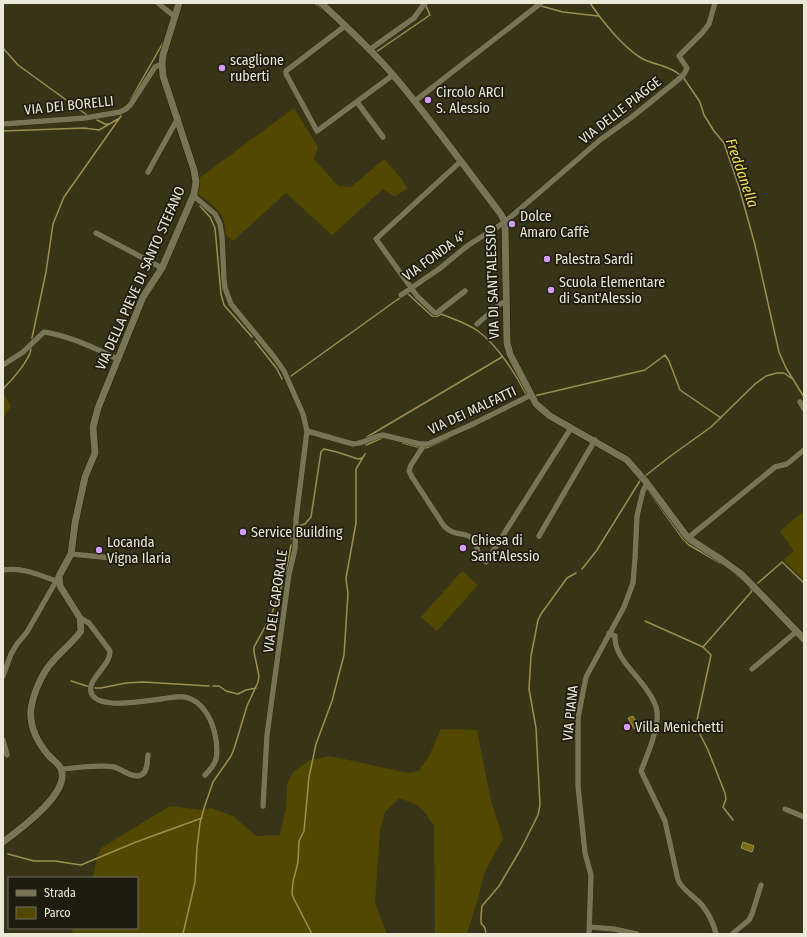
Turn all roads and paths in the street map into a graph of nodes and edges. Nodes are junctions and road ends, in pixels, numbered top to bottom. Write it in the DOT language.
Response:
graph roads {
  1 [pos="158,3"];
  2 [pos="179,3"];
  3 [pos="321,3"];
  4 [pos="425,3"];
  5 [pos="716,3"];
  6 [pos="539,5"];
  7 [pos="175,17"];
  8 [pos="343,27"];
  9 [pos="369,50"];
  10 [pos="162,64"];
  11 [pos="393,75"];
  12 [pos="357,102"];
  13 [pos="415,102"];
  14 [pos="178,118"];
  15 [pos="3,124"];
  16 [pos="383,137"];
  17 [pos="460,162"];
  18 [pos="148,172"];
  19 [pos="194,194"];
  20 [pos="504,222"];
  21 [pos="96,233"];
  22 [pos="162,268"];
  23 [pos="412,287"];
  24 [pos="465,291"];
  25 [pos="401,295"];
  26 [pos="505,302"];
  27 [pos="477,324"];
  28 [pos="118,358"];
  29 [pos="3,365"];
  30 [pos="530,397"];
  31 [pos="800,402"];
  32 [pos="804,409"];
  33 [pos="571,428"];
  34 [pos="307,431"];
  35 [pos="595,440"];
  36 [pos="424,445"];
  37 [pos="804,450"];
  38 [pos="647,483"];
  39 [pos="539,536"];
  40 [pos="688,538"];
  41 [pos="71,554"];
  42 [pos="123,559"];
  43 [pos="3,570"];
  44 [pos="58,578"];
  45 [pos="80,618"];
  46 [pos="797,631"];
  47 [pos="610,633"];
  48 [pos="804,639"];
  49 [pos="752,669"];
  50 [pos="3,676"];
  51 [pos="3,740"];
  52 [pos="7,755"];
  53 [pos="148,755"];
  54 [pos="61,769"];
  55 [pos="205,775"];
  56 [pos="262,806"];
  57 [pos="785,809"];
  58 [pos="804,817"];
  59 [pos="3,842"];
  60 [pos="761,885"];
  61 [pos="590,927"];
  62 [pos="589,934"];
  63 [pos="637,934"];
  64 [pos="716,934"];
  65 [pos="732,934"];
  1 -- 7 [label="street"];
  2 -- 7 [label="street, VIA DELLA PIEVE DI SANTO STEFANO"];
  3 -- 8 [label="street, VIA DI SANT'ALESSIO"];
  4 -- 9 [label="street"];
  5 -- 20 [label="street, VIA DELLE PIAGGE"];
  6 -- 13 [label="street"];
  7 -- 10 [label="street, VIA DELLA PIEVE DI SANTO STEFANO"];
  8 -- 9 [label="street, VIA DI SANT'ALESSIO"];
  8 -- 12 [label="street"];
  9 -- 11 [label="street, VIA DI SANT'ALESSIO"];
  10 -- 14 [label="street, VIA DELLA PIEVE DI SANTO STEFANO"];
  10 -- 15 [label="street, VIA DEI BORELLI"];
  11 -- 12 [label="street"];
  11 -- 13 [label="street, VIA DI SANT'ALESSIO"];
  12 -- 16 [label="street"];
  13 -- 17 [label="street, VIA DI SANT'ALESSIO"];
  14 -- 18 [label="street"];
  14 -- 19 [label="street, VIA DELLA PIEVE DI SANTO STEFANO"];
  17 -- 20 [label="street, VIA DI SANT'ALESSIO"];
  17 -- 23 [label="street"];
  19 -- 22 [label="street, VIA DELLA PIEVE DI SANTO STEFANO"];
  19 -- 34 [label="street, VIA DEL CAPORALE"];
  20 -- 23 [label="street, VIA FONDA 4°"];
  20 -- 26 [label="street, VIA DI SANT'ALESSIO"];
  21 -- 22 [label="street"];
  22 -- 28 [label="street, VIA DELLA PIEVE DI SANTO STEFANO"];
  23 -- 24 [label="street"];
  23 -- 25 [label="street, VIA FONDA 4°"];
  26 -- 27 [label="street"];
  26 -- 30 [label="street, VIA DI SANT'ALESSIO"];
  28 -- 29 [label="street"];
  28 -- 41 [label="street, VIA DELLA PIEVE DI SANTO STEFANO"];
  30 -- 33 [label="street, VIA DI SANT'ALESSIO"];
  30 -- 36 [label="street, VIA DEI MALFATTI"];
  31 -- 32 [label="street"];
  33 -- 35 [label="street, VIA DI SANT'ALESSIO"];
  33 -- 36 [label="street"];
  34 -- 36 [label="street, VIA DEI MALFATTI"];
  34 -- 56 [label="street, VIA DEL CAPORALE"];
  35 -- 38 [label="street, VIA DI SANT'ALESSIO"];
  35 -- 39 [label="street"];
  37 -- 40 [label="street"];
  38 -- 40 [label="street, VIA DI SANT'ALESSIO"];
  38 -- 47 [label="street, VIA PIANA"];
  40 -- 46 [label="street, VIA DI SANT'ALESSIO"];
  41 -- 42 [label="street"];
  41 -- 44 [label="street, VIA DELLA PIEVE DI SANTO STEFANO"];
  43 -- 44 [label="street"];
  44 -- 45 [label="street"];
  44 -- 50 [label="street"];
  45 -- 54 [label="street"];
  45 -- 55 [label="street"];
  46 -- 48 [label="street, VIA DI SANT'ALESSIO"];
  46 -- 49 [label="street"];
  47 -- 61 [label="street, VIA PIANA"];
  47 -- 64 [label="street"];
  51 -- 52 [label="street"];
  53 -- 54 [label="street"];
  54 -- 59 [label="street"];
  57 -- 58 [label="street"];
  60 -- 65 [label="street"];
  61 -- 62 [label="street, VIA PIANA"];
  61 -- 63 [label="street"];
}
